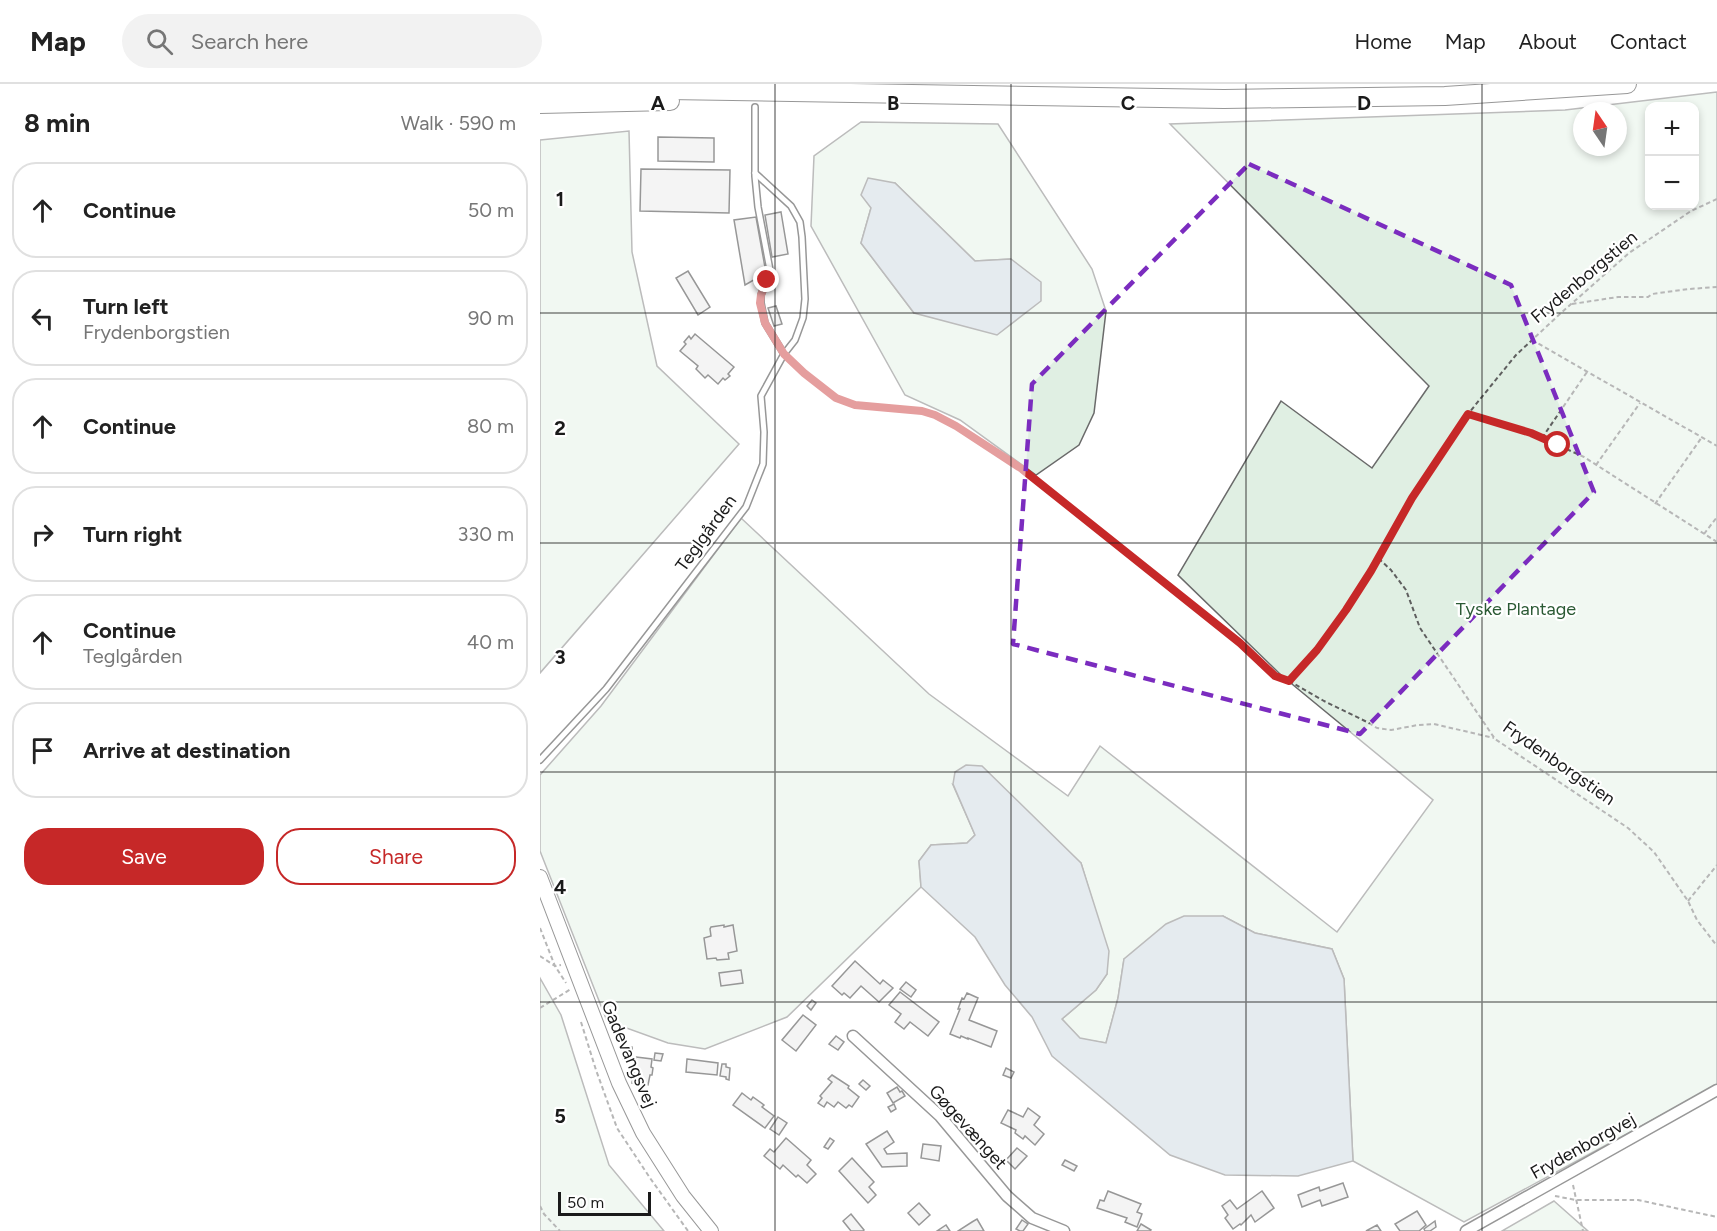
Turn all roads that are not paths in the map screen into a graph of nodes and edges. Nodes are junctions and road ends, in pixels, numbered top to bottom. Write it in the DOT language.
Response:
graph roads {
  1 [pos="1627,84"];
  2 [pos="540,88"];
  3 [pos="729,90"];
  4 [pos="540,104"];
  5 [pos="755,107"];
  6 [pos="755,173"];
  7 [pos="784,354"];
  8 [pos="540,760"];
  9 [pos="540,877"];
  10 [pos="853,1036"];
  11 [pos="1717,1090"];
  12 [pos="711,1231"];
  13 [pos="1064,1231"];
  14 [pos="1466,1231"];
  1 -- 3 [label="highway"];
  2 -- 3 [label="highway"];
  3 -- 4 [label="highway"];
  5 -- 6 [label="lane"];
  6 -- 7 [label="lane"];
  6 -- 7 [label="lane, Teglgården"];
  7 -- 8 [label="lane, Teglgården"];
  9 -- 12 [label="street, Gadevangsvej"];
  10 -- 13 [label="street, Gøgevænget"];
  11 -- 14 [label="street, Frydenborgvej"];
}
